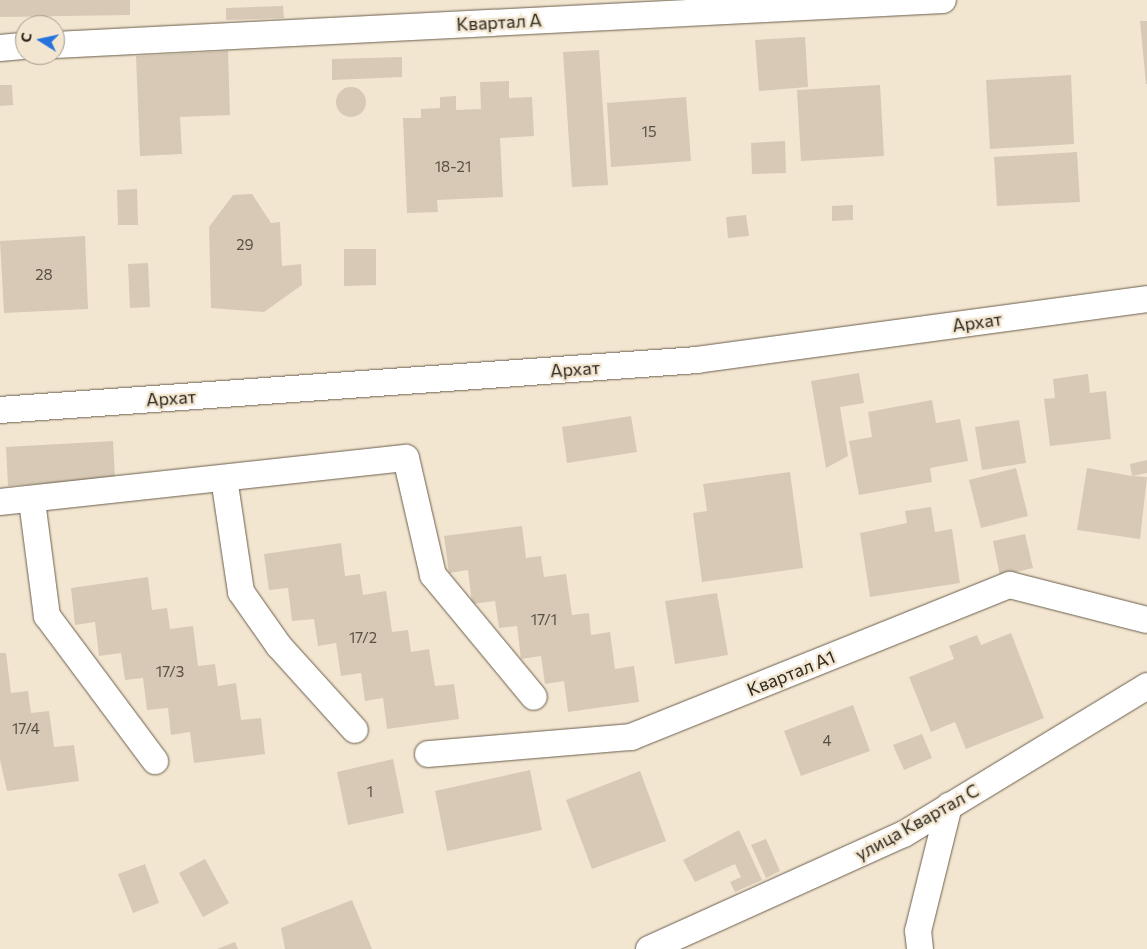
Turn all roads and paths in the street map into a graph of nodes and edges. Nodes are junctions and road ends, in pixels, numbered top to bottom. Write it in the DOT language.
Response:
graph roads {
  1 [pos="943,0"];
  2 [pos="65,44"];
  3 [pos="15,47"];
  4 [pos="0,48"];
  5 [pos="1147,299"];
  6 [pos="0,410"];
  7 [pos="224,478"];
  8 [pos="32,501"];
  9 [pos="0,502"];
  10 [pos="1147,620"];
  11 [pos="1147,686"];
  12 [pos="534,697"];
  13 [pos="355,730"];
  14 [pos="428,754"];
  15 [pos="154,761"];
  16 [pos="949,806"];
  17 [pos="649,949"];
  18 [pos="920,949"];
  1 -- 2 [label="street, Квартал А"];
  3 -- 4 [label="street"];
  5 -- 6 [label="street, Архат"];
  7 -- 8 [label="street"];
  7 -- 12 [label="street"];
  7 -- 13 [label="street"];
  8 -- 9 [label="street"];
  8 -- 15 [label="street"];
  10 -- 14 [label="street, Квартал А1"];
  11 -- 16 [label="street, улица Квартал С"];
  16 -- 17 [label="street, улица Квартал С"];
  16 -- 18 [label="street"];
}
